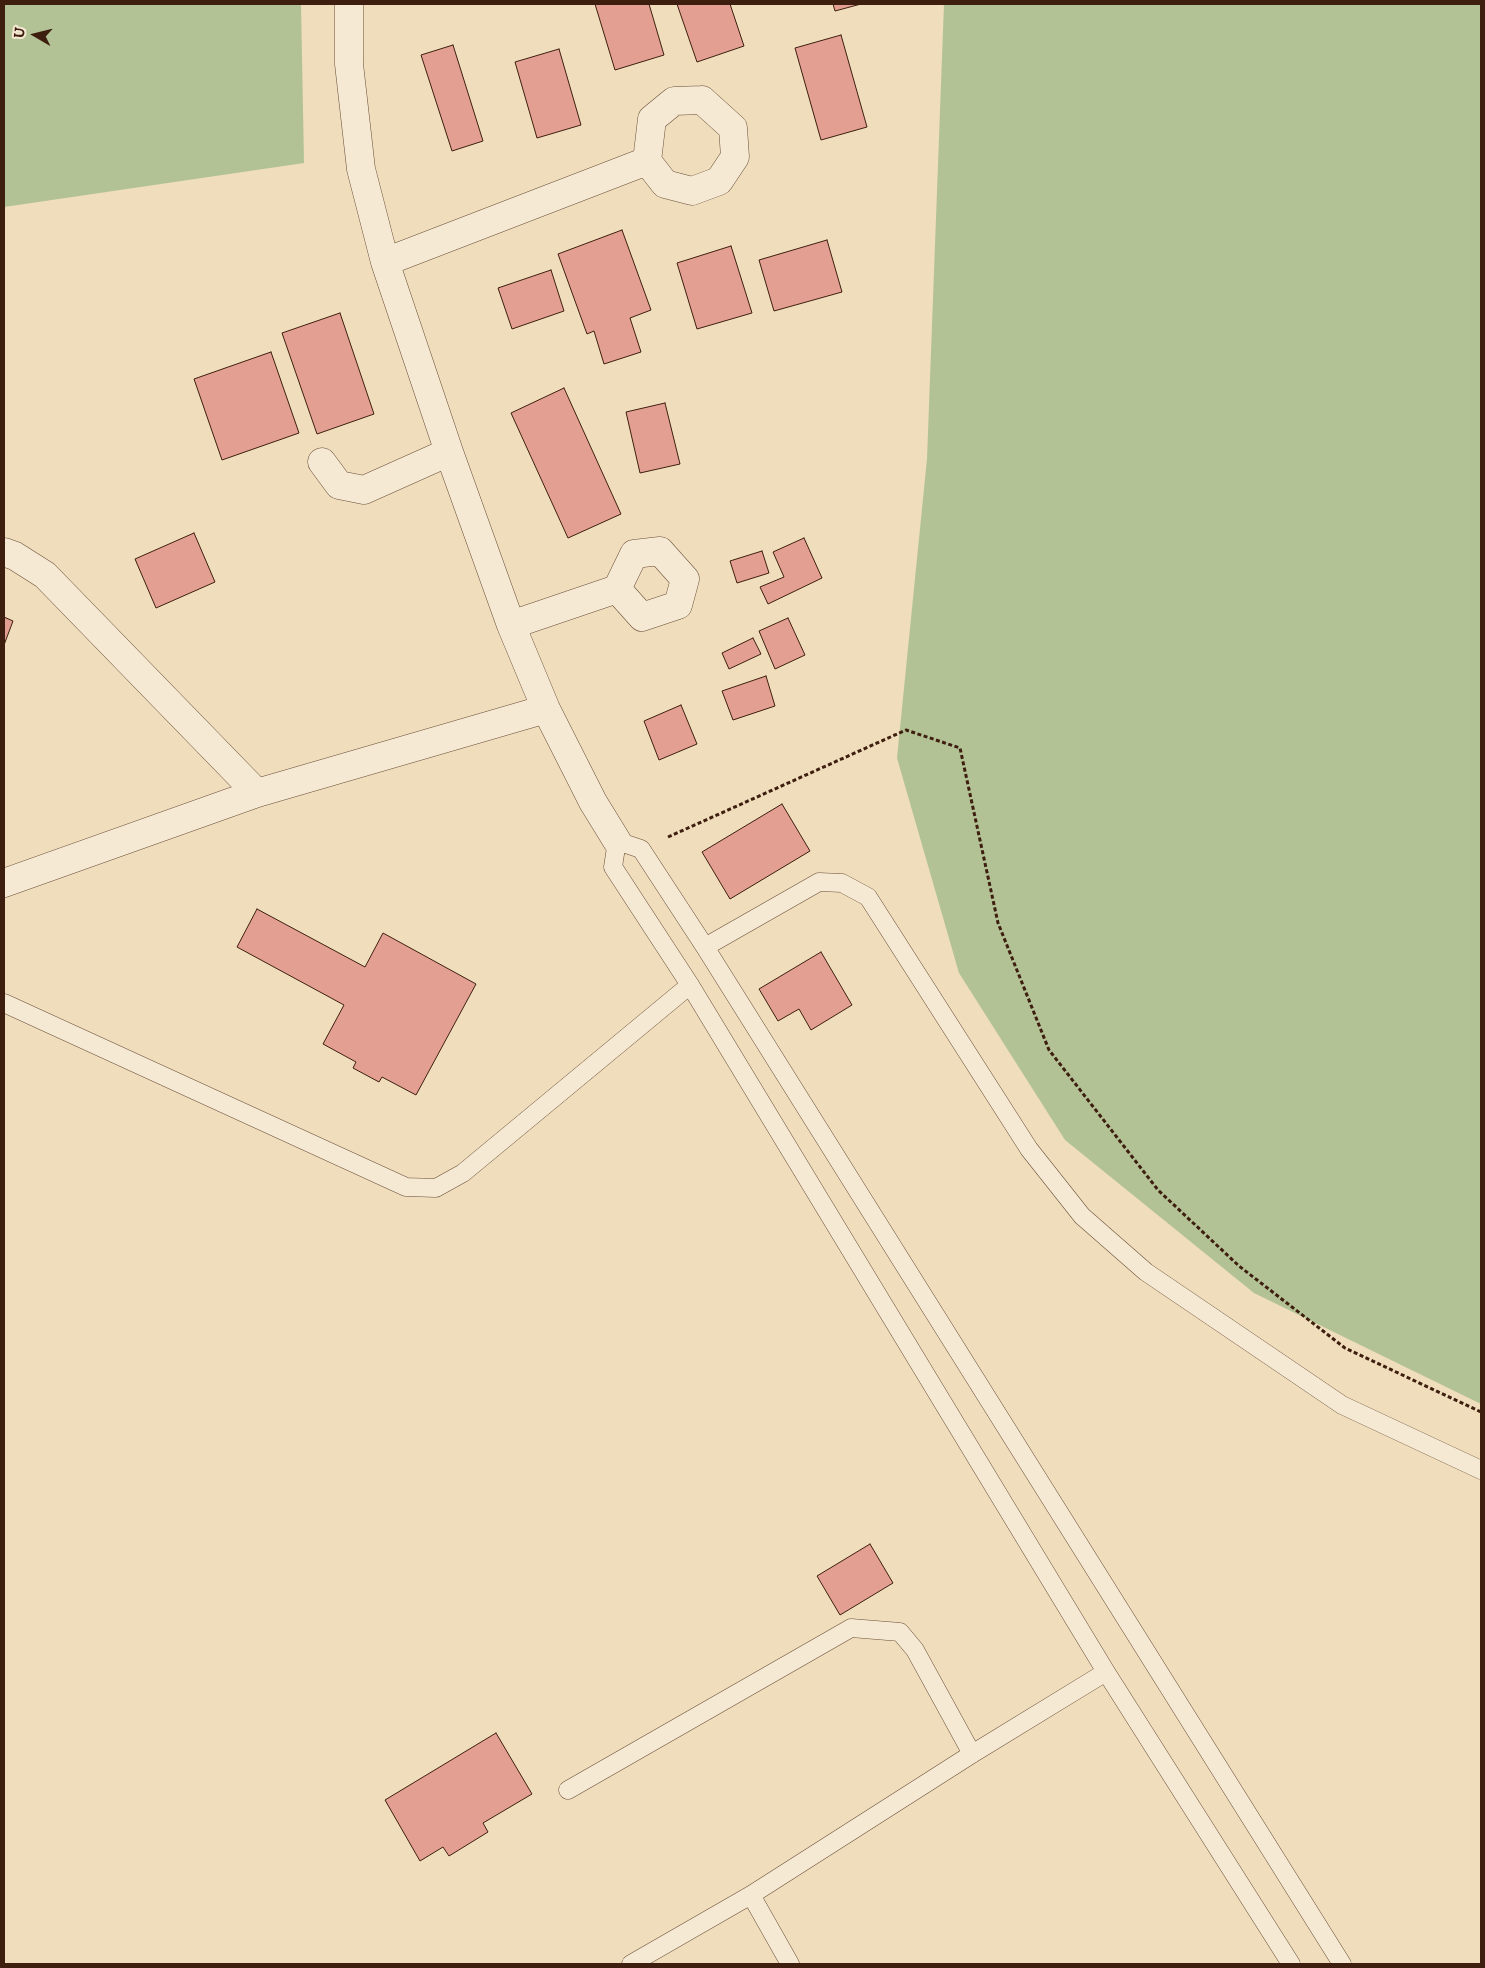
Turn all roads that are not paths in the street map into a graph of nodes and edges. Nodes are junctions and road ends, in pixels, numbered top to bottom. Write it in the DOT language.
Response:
graph roads {
  1 [pos="349,4"];
  2 [pos="647,162"];
  3 [pos="385,262"];
  4 [pos="449,452"];
  5 [pos="322,462"];
  6 [pos="4,552"];
  7 [pos="617,589"];
  8 [pos="511,625"];
  9 [pos="546,709"];
  10 [pos="257,793"];
  11 [pos="629,845"];
  12 [pos="4,883"];
  13 [pos="705,946"];
  14 [pos="690,985"];
  15 [pos="4,1003"];
  16 [pos="1481,1470"];
  17 [pos="1106,1672"];
  18 [pos="972,1754"];
  19 [pos="568,1790"];
  20 [pos="751,1896"];
  21 [pos="631,1964"];
  22 [pos="790,1964"];
  23 [pos="1291,1964"];
  24 [pos="1342,1964"];
  1 -- 3 [label="street"];
  2 -- 3 [label="street"];
  3 -- 4 [label="street"];
  4 -- 5 [label="street"];
  4 -- 8 [label="street"];
  6 -- 10 [label="street"];
  7 -- 8 [label="street"];
  8 -- 9 [label="street"];
  9 -- 10 [label="street"];
  9 -- 11 [label="street"];
  10 -- 12 [label="street"];
  11 -- 13 [label="lane"];
  11 -- 14 [label="lane"];
  13 -- 16 [label="lane"];
  13 -- 24 [label="lane"];
  14 -- 15 [label="lane"];
  14 -- 17 [label="lane"];
  17 -- 18 [label="lane"];
  17 -- 23 [label="lane"];
  18 -- 19 [label="lane"];
  18 -- 20 [label="lane"];
  20 -- 21 [label="lane"];
  20 -- 22 [label="lane"];
}
